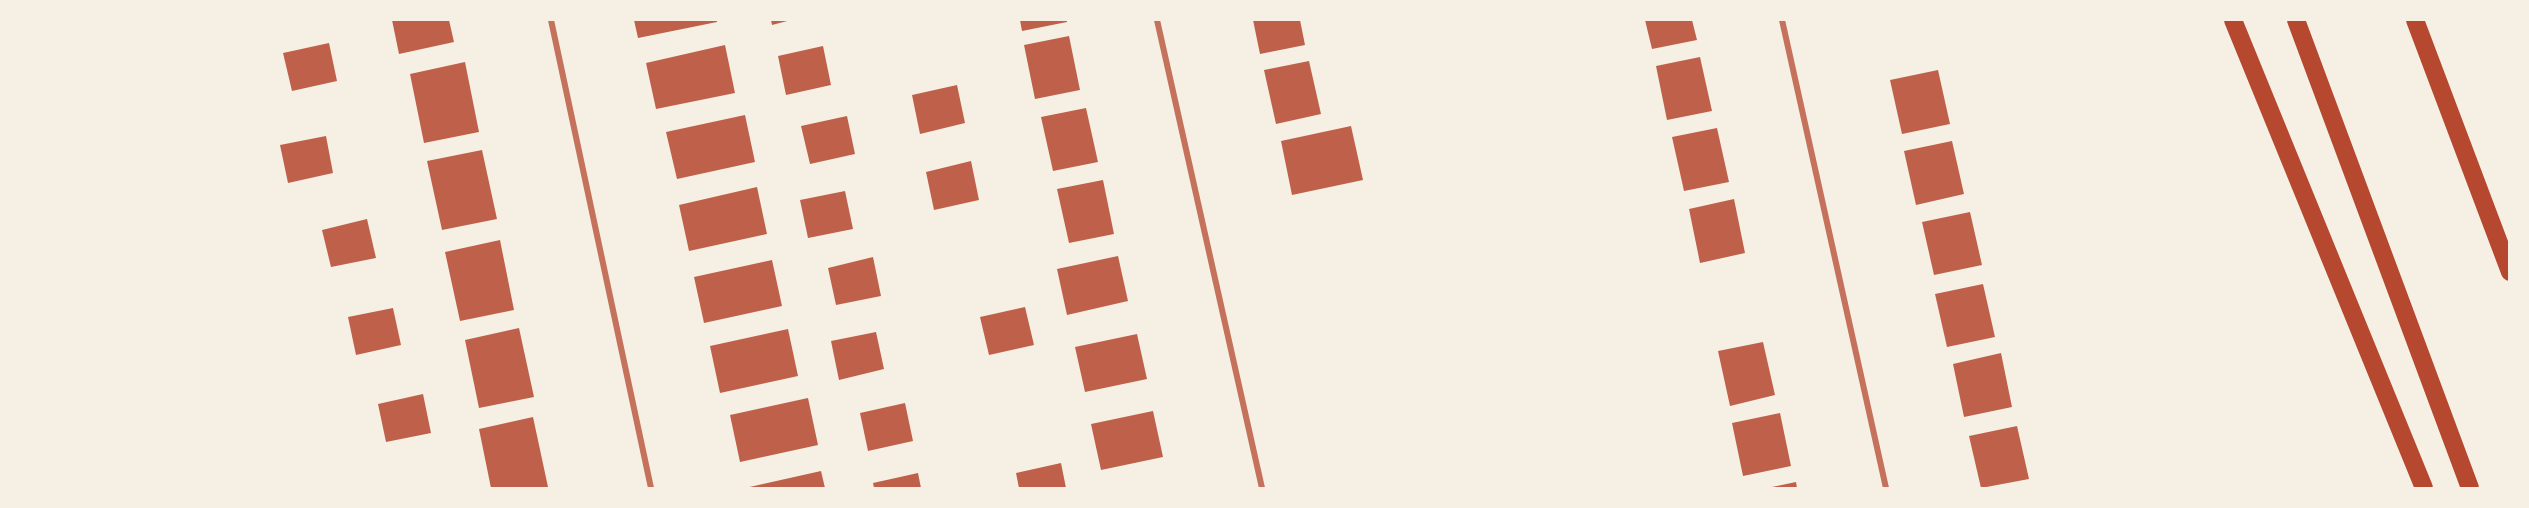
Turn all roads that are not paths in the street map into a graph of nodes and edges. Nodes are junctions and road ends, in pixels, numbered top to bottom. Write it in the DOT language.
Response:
graph roads {
  1 [pos="551,20"];
  2 [pos="1157,20"];
  3 [pos="1782,20"];
  4 [pos="2233,20"];
  5 [pos="2296,20"];
  6 [pos="2415,20"];
  7 [pos="2510,272"];
  8 [pos="651,489"];
  9 [pos="1262,489"];
  10 [pos="1886,489"];
  11 [pos="2424,489"];
  12 [pos="2470,489"];
  1 -- 8 [label="street"];
  2 -- 9 [label="street"];
  3 -- 10 [label="street"];
  4 -- 11 [label="highway"];
  5 -- 12 [label="highway"];
  6 -- 7 [label="highway"];
}
